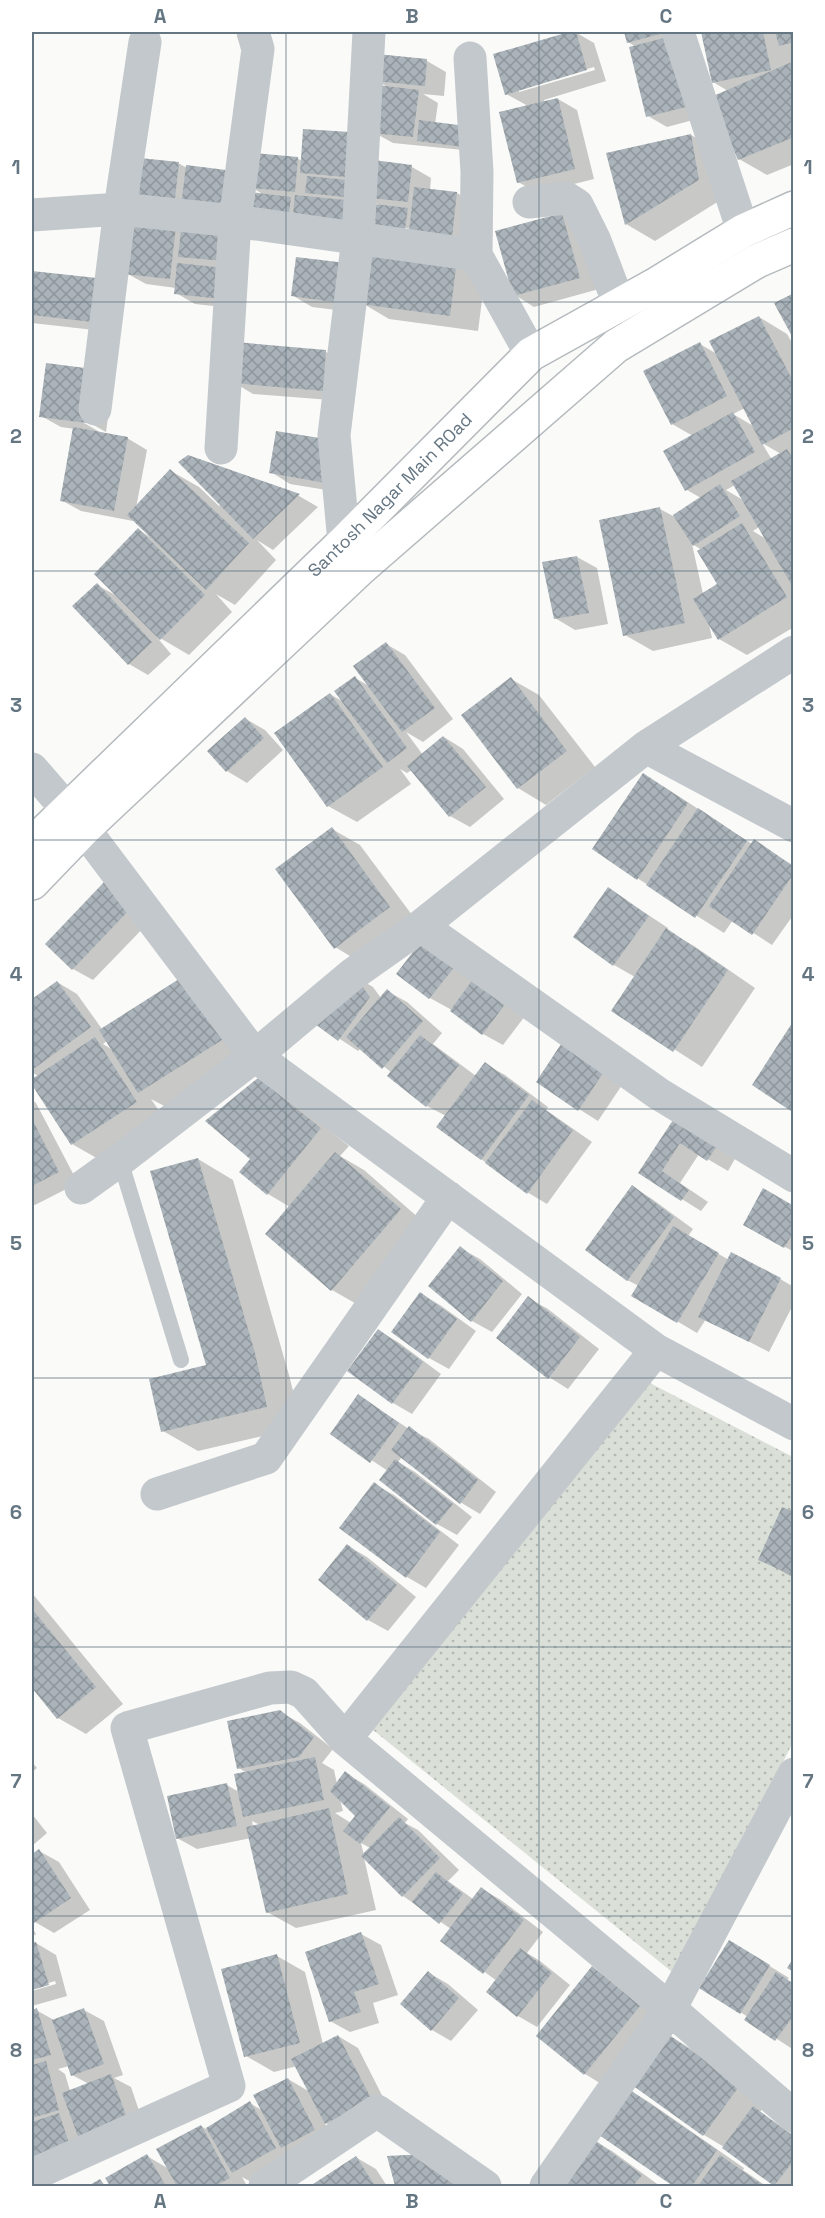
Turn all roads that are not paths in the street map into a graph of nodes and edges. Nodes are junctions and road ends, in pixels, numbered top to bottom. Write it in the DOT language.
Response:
graph roads {
  1 [pos="253,32"];
  2 [pos="369,32"];
  3 [pos="678,32"];
  4 [pos="144,42"];
  5 [pos="470,58"];
  6 [pos="529,202"];
  7 [pos="794,208"];
  8 [pos="120,209"];
  9 [pos="32,215"];
  10 [pos="235,221"];
  11 [pos="743,231"];
  12 [pos="358,238"];
  13 [pos="794,245"];
  14 [pos="476,255"];
  15 [pos="619,304"];
  16 [pos="531,354"];
  17 [pos="96,409"];
  18 [pos="221,448"];
  19 [pos="344,543"];
  20 [pos="794,652"];
  21 [pos="646,747"];
  22 [pos="32,769"];
  23 [pos="75,820"];
  24 [pos="794,826"];
  25 [pos="32,844"];
  26 [pos="32,883"];
  27 [pos="421,926"];
  28 [pos="255,1056"];
  29 [pos="120,1160"];
  30 [pos="794,1176"];
  31 [pos="81,1188"];
  32 [pos="448,1197"];
  33 [pos="656,1350"];
  34 [pos="181,1360"];
  35 [pos="794,1424"];
  36 [pos="157,1494"];
  37 [pos="345,1739"];
  38 [pos="794,1774"];
  39 [pos="670,2009"];
  40 [pos="794,2116"];
  41 [pos="32,2175"];
  42 [pos="265,2187"];
  43 [pos="485,2187"];
  44 [pos="546,2187"];
  1 -- 10 [label="street"];
  2 -- 12 [label="street"];
  3 -- 11 [label="street"];
  4 -- 8 [label="street"];
  5 -- 14 [label="street"];
  6 -- 15 [label="street"];
  7 -- 11 [label="main road, Santosh Nagar Main ROad"];
  8 -- 9 [label="street"];
  8 -- 10 [label="street"];
  8 -- 17 [label="street"];
  10 -- 12 [label="street"];
  10 -- 18 [label="street"];
  11 -- 15 [label="main road, Santosh Nagar Main ROad"];
  12 -- 14 [label="street"];
  12 -- 19 [label="street"];
  13 -- 23 [label="main road, Santosh Nagar Main ROad"];
  14 -- 16 [label="street"];
  15 -- 16 [label="main road, Santosh Nagar Main ROad"];
  16 -- 19 [label="main road, Santosh Nagar Main ROad"];
  19 -- 23 [label="main road, Santosh Nagar Main ROad"];
  20 -- 21 [label="street"];
  21 -- 24 [label="street"];
  21 -- 27 [label="street"];
  22 -- 23 [label="street"];
  23 -- 25 [label="main road, Santosh Nagar Main ROad"];
  23 -- 26 [label="main road, Santosh Nagar Main ROad"];
  23 -- 28 [label="street"];
  27 -- 28 [label="street"];
  27 -- 30 [label="street"];
  28 -- 29 [label="street"];
  28 -- 32 [label="street"];
  29 -- 31 [label="street"];
  29 -- 34 [label="lane"];
  32 -- 33 [label="street"];
  32 -- 36 [label="street"];
  33 -- 35 [label="street"];
  33 -- 37 [label="street"];
  37 -- 39 [label="street"];
  37 -- 41 [label="street"];
  38 -- 39 [label="street"];
  39 -- 40 [label="street"];
  39 -- 44 [label="street"];
  42 -- 43 [label="street"];
}
